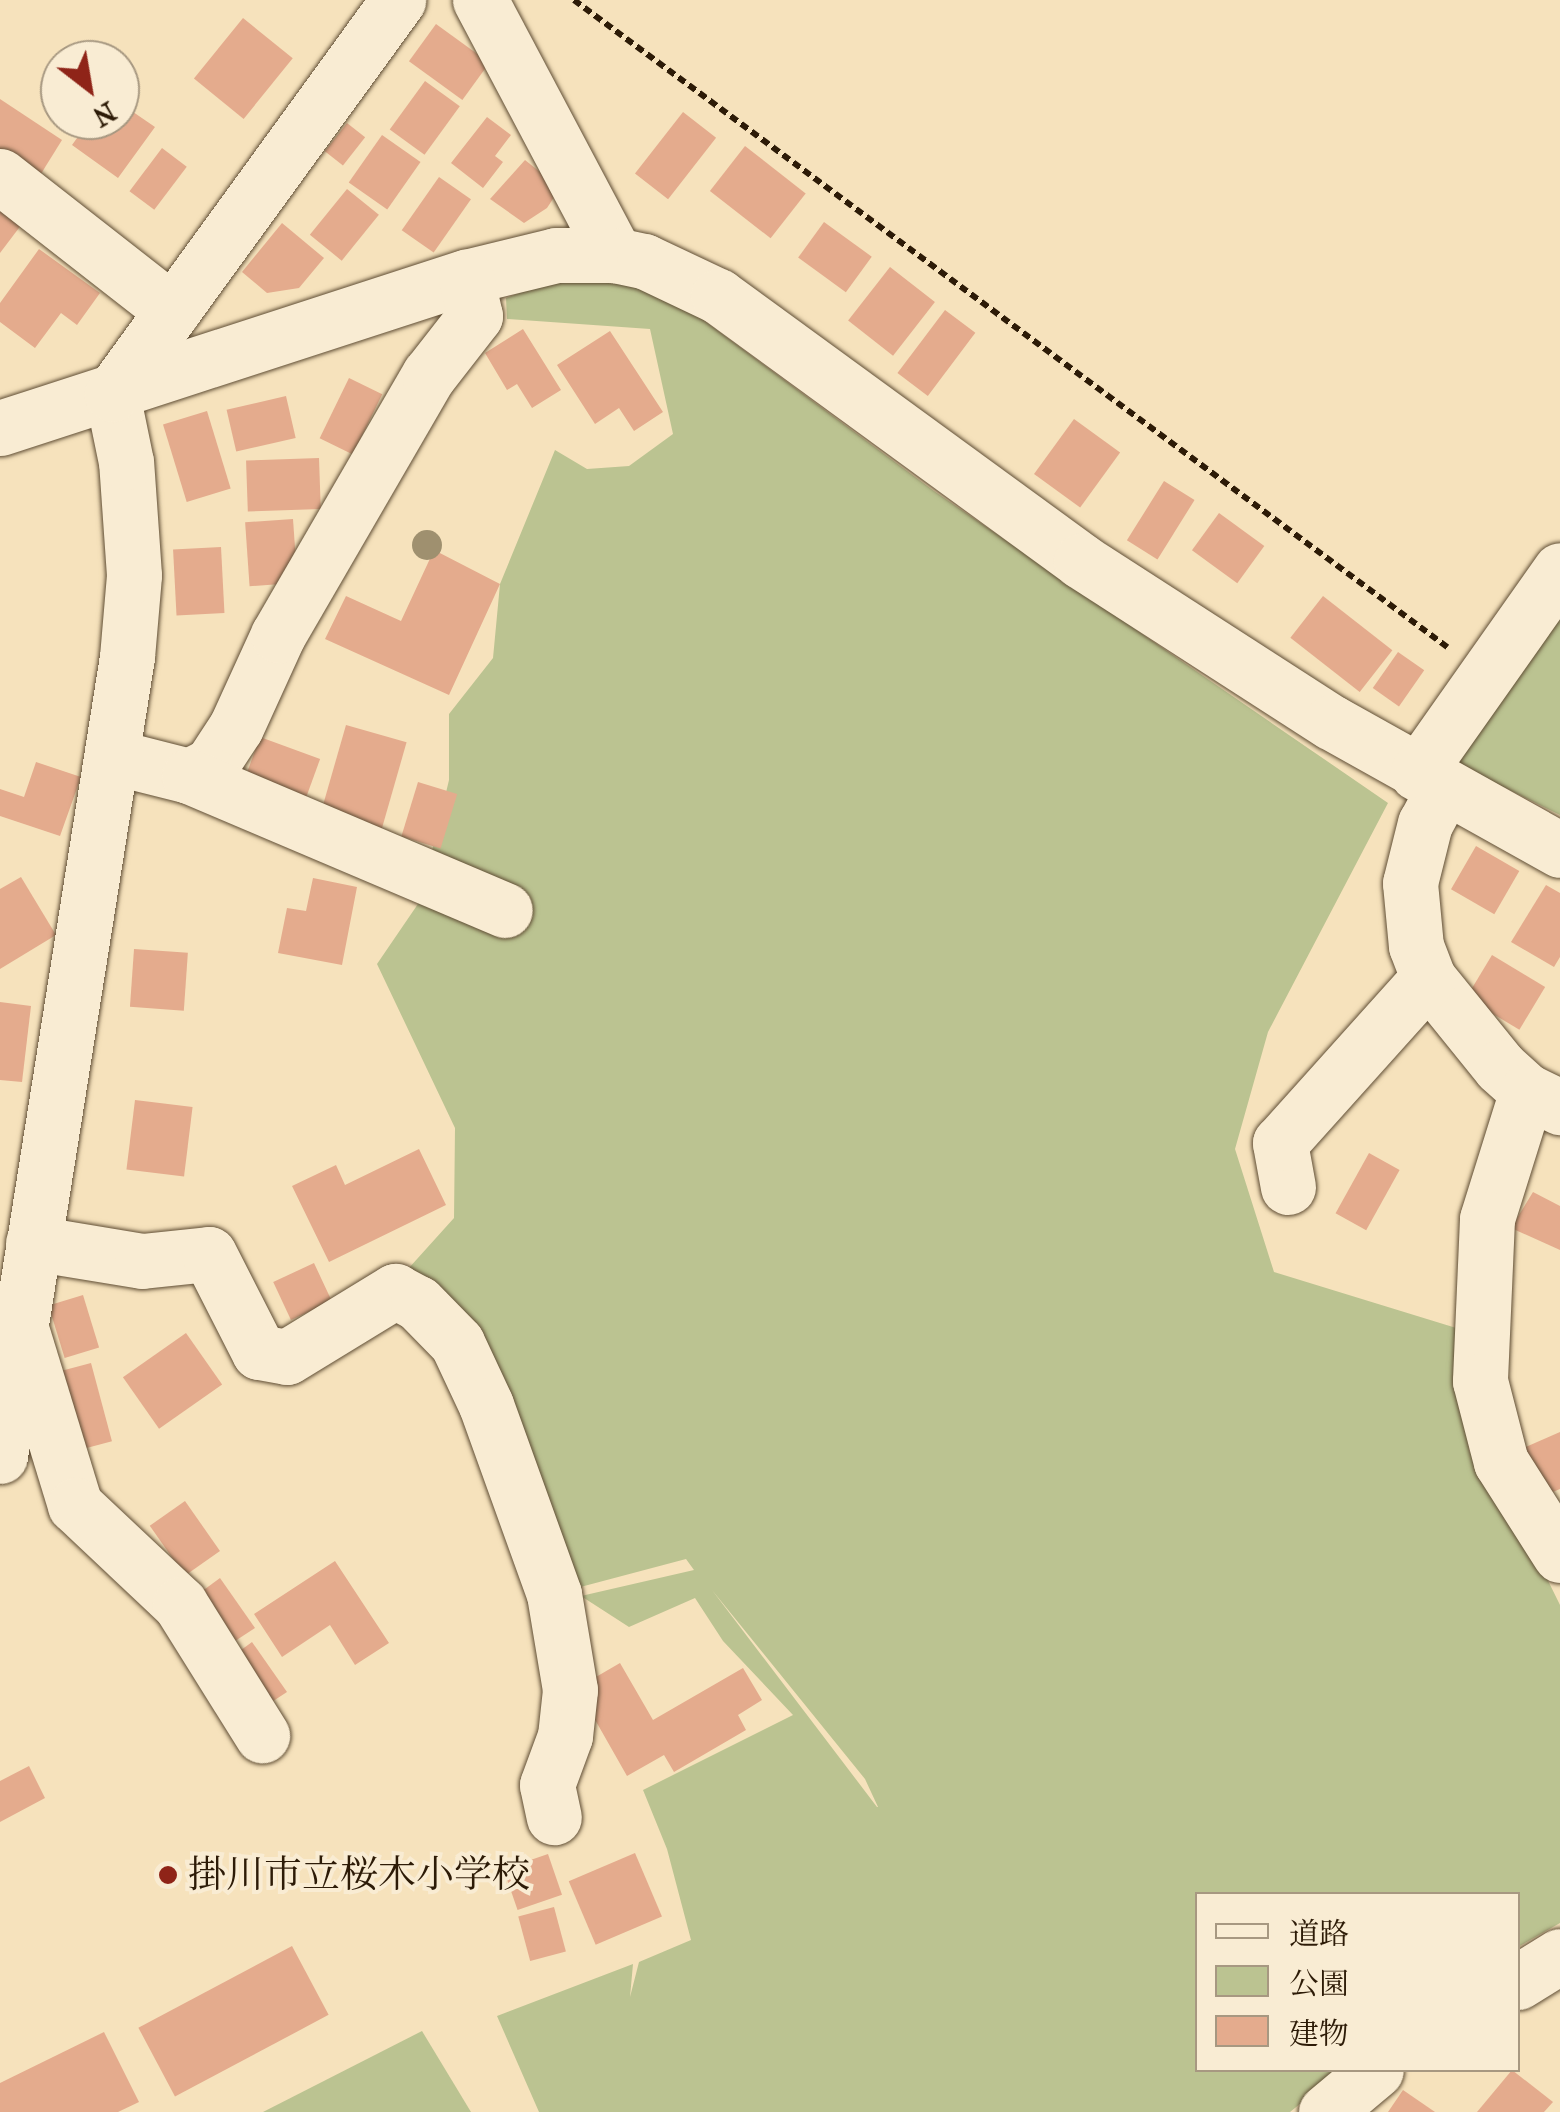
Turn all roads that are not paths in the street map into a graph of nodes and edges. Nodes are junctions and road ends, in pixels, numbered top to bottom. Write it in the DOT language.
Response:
graph roads {
  1 [pos="398,0"];
  2 [pos="480,0"];
  3 [pos="0,176"];
  4 [pos="615,255"];
  5 [pos="466,277"];
  6 [pos="173,310"];
  7 [pos="112,394"];
  8 [pos="0,428"];
  9 [pos="1560,570"];
  10 [pos="114,757"];
  11 [pos="189,776"];
  12 [pos="1431,781"];
  13 [pos="1560,850"];
  14 [pos="505,910"];
  15 [pos="1428,978"];
  16 [pos="1544,1099"];
  17 [pos="1288,1186"];
  18 [pos="21,1254"];
  19 [pos="20,1328"];
  20 [pos="0,1456"];
  21 [pos="1560,1554"];
  22 [pos="262,1735"];
  23 [pos="554,1817"];
  24 [pos="1560,1956"];
  25 [pos="1520,1981"];
  26 [pos="1374,2072"];
  27 [pos="1326,2112"];
  1 -- 6 [label="street"];
  2 -- 4 [label="street"];
  3 -- 6 [label="street"];
  4 -- 5 [label="street"];
  4 -- 12 [label="street"];
  5 -- 7 [label="street"];
  5 -- 11 [label="street"];
  6 -- 7 [label="street"];
  7 -- 8 [label="street"];
  7 -- 10 [label="street"];
  9 -- 12 [label="street"];
  10 -- 11 [label="street"];
  10 -- 18 [label="street"];
  11 -- 14 [label="street"];
  12 -- 13 [label="street"];
  12 -- 15 [label="street"];
  15 -- 16 [label="street"];
  15 -- 17 [label="street"];
  16 -- 21 [label="street"];
  18 -- 19 [label="street"];
  18 -- 23 [label="street"];
  19 -- 20 [label="street"];
  19 -- 22 [label="street"];
  24 -- 25 [label="street"];
  26 -- 27 [label="street"];
}
